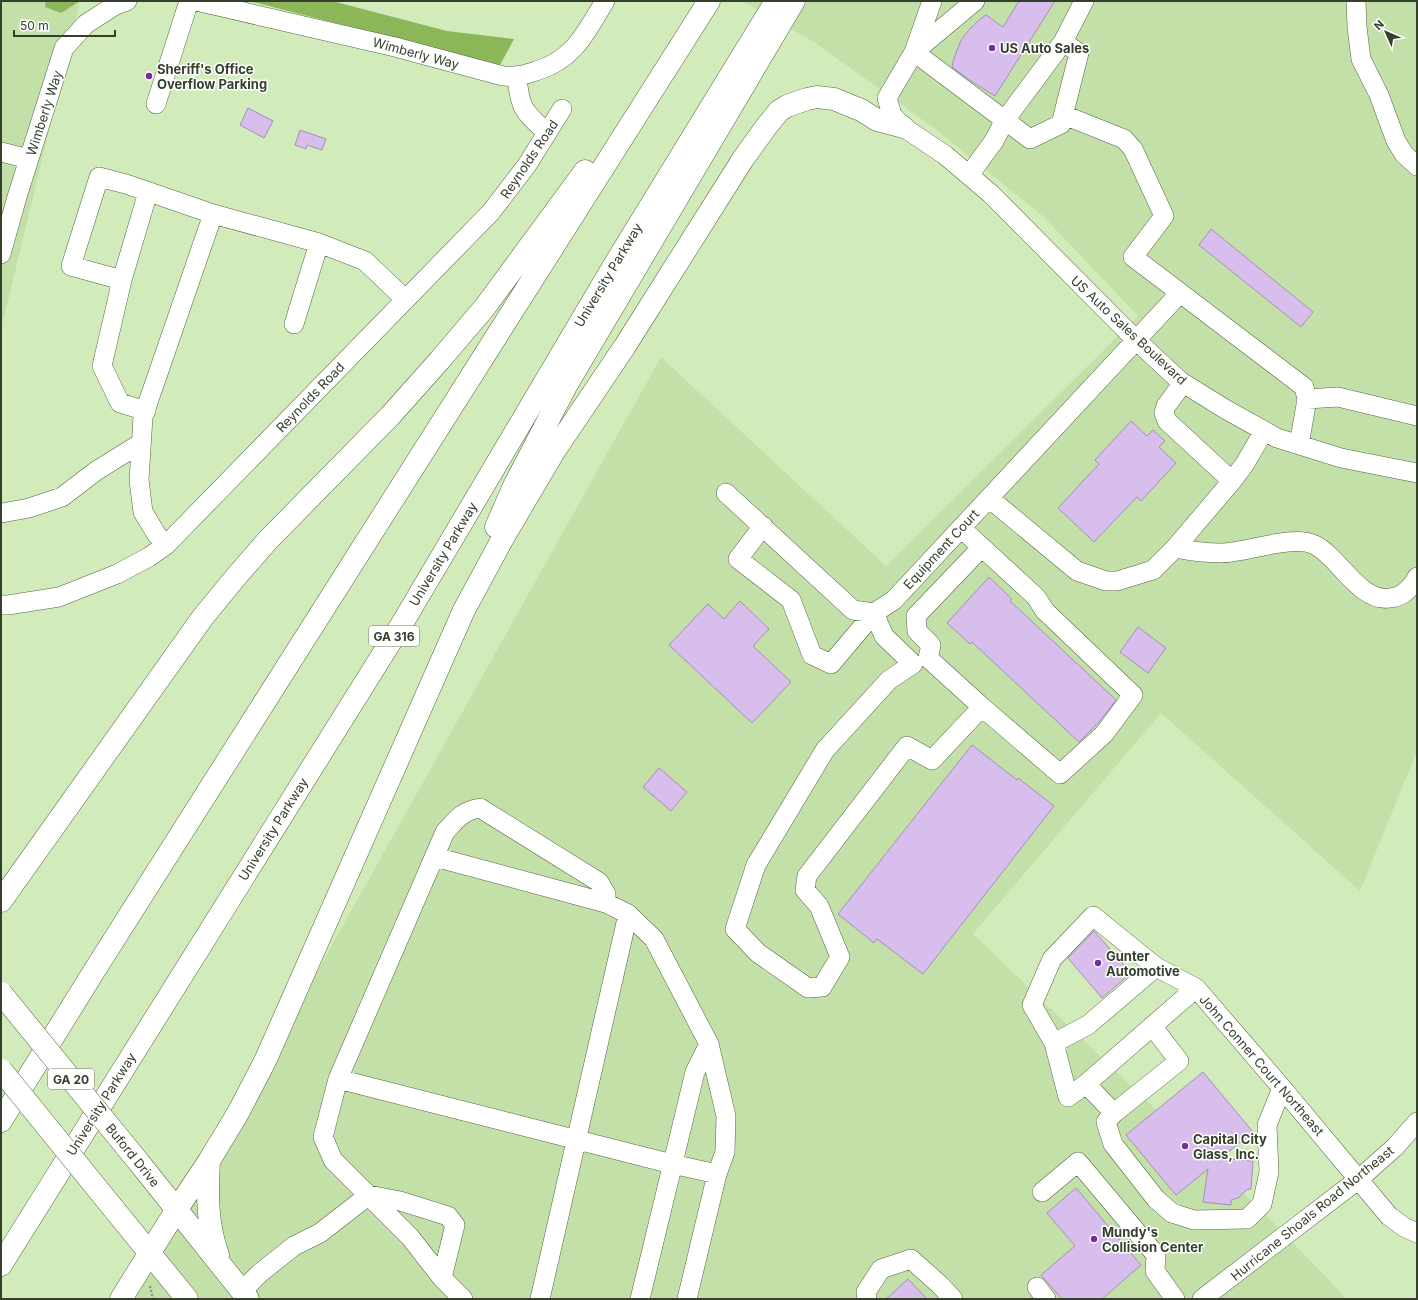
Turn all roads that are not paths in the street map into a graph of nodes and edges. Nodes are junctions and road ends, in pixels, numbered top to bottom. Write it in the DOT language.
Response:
graph roads {
  1 [pos="126,1"];
  2 [pos="189,1"];
  3 [pos="196,1"];
  4 [pos="605,1"];
  5 [pos="708,1"];
  6 [pos="776,1"];
  7 [pos="794,1"];
  8 [pos="932,1"];
  9 [pos="975,1"];
  10 [pos="1084,1"];
  11 [pos="1356,1"];
  12 [pos="695,22"];
  13 [pos="1063,42"];
  14 [pos="914,52"];
  15 [pos="517,77"];
  16 [pos="156,104"];
  17 [pos="562,109"];
  18 [pos="1064,115"];
  19 [pos="1005,120"];
  20 [pos="903,126"];
  21 [pos="547,133"];
  22 [pos="1,152"];
  23 [pos="29,159"];
  24 [pos="1417,166"];
  25 [pos="969,175"];
  26 [pos="148,192"];
  27 [pos="213,214"];
  28 [pos="319,243"];
  29 [pos="1,254"];
  30 [pos="122,280"];
  31 [pos="1180,293"];
  32 [pos="405,299"];
  33 [pos="294,324"];
  34 [pos="1136,340"];
  35 [pos="1183,383"];
  36 [pos="1307,399"];
  37 [pos="146,410"];
  38 [pos="1417,416"];
  39 [pos="1264,431"];
  40 [pos="141,443"];
  41 [pos="1299,445"];
  42 [pos="1417,473"];
  43 [pos="1232,481"];
  44 [pos="726,493"];
  45 [pos="989,498"];
  46 [pos="2,513"];
  47 [pos="763,526"];
  48 [pos="961,528"];
  49 [pos="166,545"];
  50 [pos="982,547"];
  51 [pos="1175,548"];
  52 [pos="1417,577"];
  53 [pos="1,605"];
  54 [pos="464,610"];
  55 [pos="874,612"];
  56 [pos="920,661"];
  57 [pos="982,707"];
  58 [pos="435,857"];
  59 [pos="29,863"];
  60 [pos="1,881"];
  61 [pos="1,901"];
  62 [pos="606,903"];
  63 [pos="628,914"];
  64 [pos="1156,967"];
  65 [pos="1196,988"];
  66 [pos="1,993"];
  67 [pos="1152,1026"];
  68 [pos="1054,1043"];
  69 [pos="709,1044"];
  70 [pos="1,1070"];
  71 [pos="338,1079"];
  72 [pos="1086,1084"];
  73 [pos="1282,1088"];
  74 [pos="1114,1113"];
  75 [pos="1,1121"];
  76 [pos="1417,1122"];
  77 [pos="575,1140"];
  78 [pos="209,1161"];
  79 [pos="672,1164"];
  80 [pos="717,1174"];
  81 [pos="1359,1179"];
  82 [pos="1042,1192"];
  83 [pos="369,1195"];
  84 [pos="177,1209"];
  85 [pos="1417,1232"];
  86 [pos="150,1254"];
  87 [pos="221,1264"];
  88 [pos="1,1265"];
  89 [pos="442,1278"];
  90 [pos="245,1295"];
  91 [pos="121,1299"];
  92 [pos="187,1299"];
  93 [pos="463,1299"];
  94 [pos="540,1299"];
  95 [pos="640,1299"];
  96 [pos="687,1299"];
  97 [pos="867,1299"];
  98 [pos="953,1299"];
  99 [pos="1175,1299"];
  100 [pos="1202,1299"];
  1 -- 23 [label="street, Wimberly Way"];
  2 -- 16 [label="street"];
  3 -- 15 [label="street, Wimberly Way"];
  4 -- 15 [label="street, Wimberly Way"];
  5 -- 12 [label="highway"];
  6 -- 88 [label="highway, University Parkway / GA 316"];
  7 -- 54 [label="highway"];
  8 -- 14 [label="street"];
  9 -- 14 [label="street"];
  10 -- 13 [label="street"];
  11 -- 24 [label="street"];
  12 -- 59 [label="highway"];
  12 -- 75 [label="highway"];
  13 -- 18 [label="street"];
  13 -- 19 [label="street"];
  14 -- 19 [label="street"];
  14 -- 20 [label="street, US Auto Sales Boulevard"];
  15 -- 21 [label="street"];
  17 -- 21 [label="street, Reynolds Road"];
  18 -- 19 [label="street"];
  18 -- 31 [label="street"];
  19 -- 25 [label="street"];
  20 -- 25 [label="street, US Auto Sales Boulevard"];
  20 -- 54 [label="highway"];
  21 -- 32 [label="street, Reynolds Road"];
  22 -- 23 [label="street"];
  23 -- 29 [label="street, Wimberly Way"];
  25 -- 34 [label="street, US Auto Sales Boulevard"];
  26 -- 27 [label="street"];
  26 -- 30 [label="street"];
  26 -- 30 [label="street"];
  27 -- 28 [label="street"];
  27 -- 37 [label="street"];
  28 -- 32 [label="street"];
  28 -- 33 [label="street"];
  30 -- 37 [label="street"];
  31 -- 34 [label="street, Equipment Court"];
  31 -- 36 [label="street"];
  32 -- 49 [label="street, Reynolds Road"];
  34 -- 35 [label="street, US Auto Sales Boulevard"];
  34 -- 45 [label="street, Equipment Court"];
  35 -- 39 [label="street, US Auto Sales Boulevard"];
  35 -- 43 [label="street"];
  36 -- 38 [label="street"];
  36 -- 41 [label="street"];
  37 -- 40 [label="street"];
  39 -- 41 [label="street, US Auto Sales Boulevard"];
  39 -- 43 [label="street"];
  40 -- 46 [label="street"];
  40 -- 49 [label="street"];
  41 -- 42 [label="street, US Auto Sales Boulevard"];
  43 -- 51 [label="street"];
  44 -- 47 [label="street"];
  45 -- 48 [label="street, Equipment Court"];
  45 -- 51 [label="street"];
  47 -- 55 [label="street"];
  47 -- 55 [label="street, Equipment Court"];
  48 -- 50 [label="street"];
  48 -- 55 [label="street, Equipment Court"];
  49 -- 53 [label="street, Reynolds Road"];
  50 -- 56 [label="street"];
  50 -- 57 [label="street"];
  51 -- 52 [label="street"];
  54 -- 78 [label="highway"];
  55 -- 56 [label="street"];
  56 -- 57 [label="street"];
  56 -- 57 [label="street"];
  58 -- 62 [label="street"];
  58 -- 62 [label="street"];
  58 -- 71 [label="street"];
  59 -- 60 [label="highway"];
  59 -- 61 [label="highway"];
  62 -- 63 [label="street"];
  63 -- 69 [label="street"];
  63 -- 77 [label="street"];
  64 -- 65 [label="street"];
  64 -- 68 [label="street"];
  64 -- 68 [label="street"];
  65 -- 67 [label="street, John Conner Court Northeast"];
  65 -- 73 [label="street, John Conner Court Northeast"];
  66 -- 84 [label="highway, Buford Drive / GA 20, bridge"];
  67 -- 72 [label="street, John Conner Court Northeast"];
  67 -- 74 [label="street"];
  68 -- 72 [label="street, John Conner Court Northeast"];
  69 -- 79 [label="street"];
  69 -- 80 [label="street"];
  70 -- 86 [label="highway, bridge"];
  71 -- 77 [label="street"];
  71 -- 83 [label="street"];
  72 -- 74 [label="street"];
  73 -- 74 [label="street"];
  73 -- 81 [label="street, John Conner Court Northeast"];
  76 -- 81 [label="street, Hurricane Shoals Road Northeast"];
  77 -- 79 [label="street"];
  77 -- 94 [label="street"];
  78 -- 84 [label="highway"];
  78 -- 87 [label="highway"];
  79 -- 80 [label="street"];
  79 -- 95 [label="street"];
  80 -- 96 [label="street"];
  81 -- 85 [label="street, John Conner Court Northeast"];
  81 -- 100 [label="street, Hurricane Shoals Road Northeast"];
  82 -- 99 [label="street"];
  83 -- 89 [label="street"];
  83 -- 89 [label="street"];
  83 -- 90 [label="street"];
  84 -- 86 [label="highway"];
  84 -- 87 [label="highway, Buford Drive / GA 20"];
  86 -- 91 [label="highway"];
  86 -- 92 [label="highway"];
  87 -- 90 [label="highway, Buford Drive / GA 20"];
  89 -- 93 [label="street"];
  97 -- 98 [label="street"];
}
